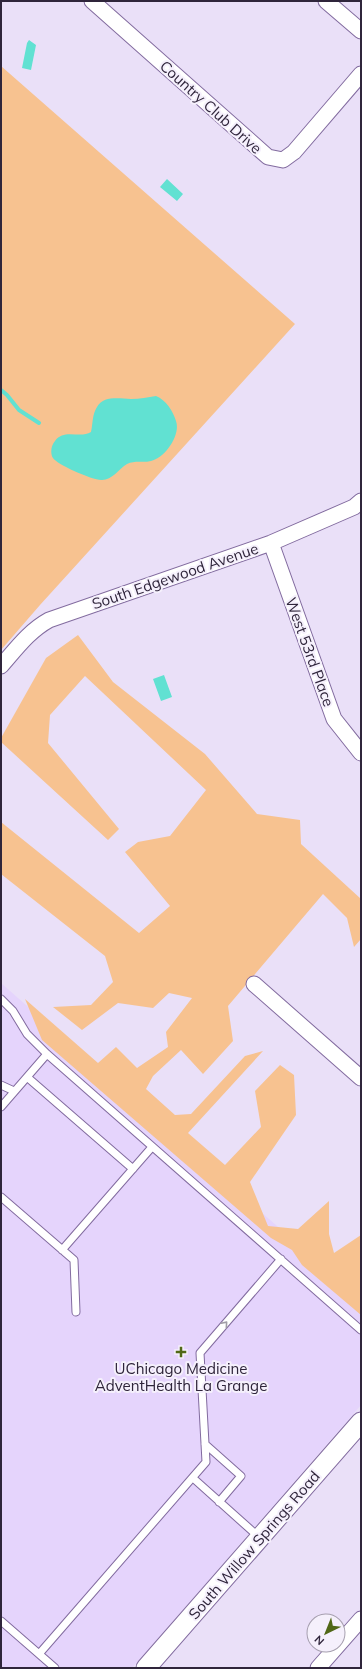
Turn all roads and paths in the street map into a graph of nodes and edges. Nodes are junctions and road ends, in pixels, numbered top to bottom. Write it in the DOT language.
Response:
graph roads {
  1 [pos="92,1"];
  2 [pos="326,1"];
  3 [pos="361,32"];
  4 [pos="361,74"];
  5 [pos="361,502"];
  6 [pos="271,543"];
  7 [pos="1,666"];
  8 [pos="361,753"];
  9 [pos="254,984"];
  10 [pos="1,999"];
  11 [pos="47,1054"];
  12 [pos="27,1077"];
  13 [pos="361,1078"];
  14 [pos="1,1085"];
  15 [pos="14,1091"];
  16 [pos="1,1106"];
  17 [pos="152,1146"];
  18 [pos="132,1169"];
  19 [pos="1,1197"];
  20 [pos="62,1250"];
  21 [pos="280,1259"];
  22 [pos="76,1312"];
  23 [pos="361,1330"];
  24 [pos="361,1422"];
  25 [pos="205,1444"];
  26 [pos="193,1478"];
  27 [pos="219,1502"];
  28 [pos="260,1538"];
  29 [pos="361,1619"];
  30 [pos="1,1621"];
  31 [pos="39,1654"];
  32 [pos="55,1668"];
  33 [pos="146,1668"];
  34 [pos="318,1668"];
  1 -- 4 [label="street, Country Club Drive"];
  2 -- 3 [label="street"];
  5 -- 6 [label="street, South Edgewood Avenue"];
  6 -- 7 [label="street, South Edgewood Avenue"];
  6 -- 8 [label="street, West 53rd Place"];
  9 -- 13 [label="street"];
  10 -- 11 [label="lane"];
  11 -- 12 [label="lane"];
  11 -- 17 [label="lane"];
  12 -- 15 [label="lane"];
  12 -- 18 [label="lane"];
  14 -- 15 [label="lane"];
  15 -- 16 [label="lane"];
  17 -- 18 [label="lane"];
  17 -- 21 [label="lane"];
  18 -- 20 [label="lane"];
  19 -- 20 [label="lane"];
  20 -- 22 [label="lane"];
  21 -- 23 [label="lane"];
  25 -- 21 [label="lane, one-way"];
  24 -- 28 [label="street, South Willow Springs Road"];
  25 -- 26 [label="lane"];
  25 -- 27 [label="lane"];
  26 -- 27 [label="lane"];
  26 -- 31 [label="lane"];
  27 -- 28 [label="lane"];
  28 -- 33 [label="street, South Willow Springs Road"];
  29 -- 34 [label="street"];
  30 -- 31 [label="lane"];
  31 -- 32 [label="lane"];
}
